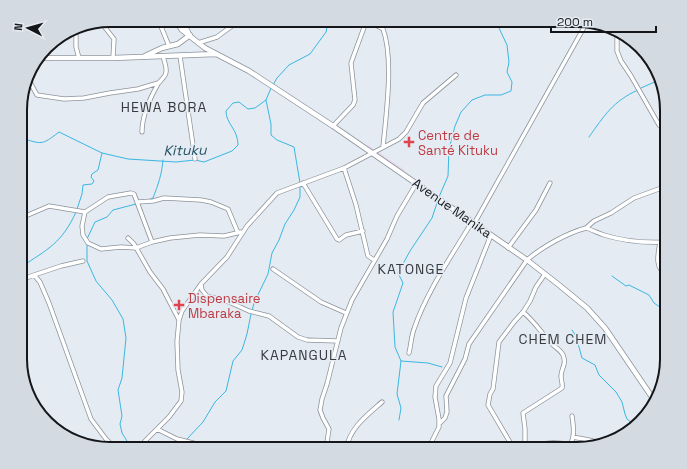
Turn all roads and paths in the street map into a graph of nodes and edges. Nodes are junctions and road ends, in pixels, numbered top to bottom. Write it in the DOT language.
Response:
graph roads {
  1 [pos="105,27"];
  2 [pos="161,27"];
  3 [pos="180,27"];
  4 [pos="184,27"];
  5 [pos="231,27"];
  6 [pos="364,27"];
  7 [pos="379,27"];
  8 [pos="584,28"];
  9 [pos="76,34"];
  10 [pos="190,35"];
  11 [pos="617,38"];
  12 [pos="198,43"];
  13 [pos="169,46"];
  14 [pos="216,54"];
  15 [pos="163,56"];
  16 [pos="180,56"];
  17 [pos="142,57"];
  18 [pos="45,58"];
  19 [pos="79,58"];
  20 [pos="113,58"];
  21 [pos="456,75"];
  22 [pos="158,83"];
  23 [pos="31,84"];
  24 [pos="332,126"];
  25 [pos="660,126"];
  26 [pos="142,132"];
  27 [pos="383,147"];
  28 [pos="372,153"];
  29 [pos="195,159"];
  30 [pos="344,168"];
  31 [pos="303,183"];
  32 [pos="550,183"];
  33 [pos="416,184"];
  34 [pos="660,189"];
  35 [pos="138,202"];
  36 [pos="85,212"];
  37 [pos="27,215"];
  38 [pos="473,223"];
  39 [pos="586,228"];
  40 [pos="363,231"];
  41 [pos="240,233"];
  42 [pos="491,235"];
  43 [pos="128,238"];
  44 [pos="152,242"];
  45 [pos="660,242"];
  46 [pos="136,248"];
  47 [pos="508,248"];
  48 [pos="374,260"];
  49 [pos="527,260"];
  50 [pos="82,262"];
  51 [pos="660,268"];
  52 [pos="273,269"];
  53 [pos="545,274"];
  54 [pos="34,275"];
  55 [pos="27,278"];
  56 [pos="201,284"];
  57 [pos="523,312"];
  58 [pos="346,313"];
  59 [pos="179,320"];
  60 [pos="338,341"];
  61 [pos="409,353"];
  62 [pos="651,396"];
  63 [pos="382,402"];
  64 [pos="572,416"];
  65 [pos="439,424"];
  66 [pos="157,429"];
  67 [pos="573,437"];
  68 [pos="590,440"];
  69 [pos="109,442"];
  70 [pos="144,442"];
  71 [pos="192,442"];
  72 [pos="327,442"];
  73 [pos="348,442"];
  74 [pos="432,442"];
  75 [pos="510,442"];
  76 [pos="525,442"];
  77 [pos="571,442"];
  1 -- 20 [label="street"];
  2 -- 13 [label="street"];
  3 -- 10 [label="street"];
  4 -- 10 [label="street"];
  5 -- 12 [label="street"];
  6 -- 24 [label="street"];
  7 -- 27 [label="street"];
  8 -- 38 [label="street"];
  9 -- 19 [label="street"];
  10 -- 12 [label="street, Avenue Manika"];
  10 -- 13 [label="street"];
  11 -- 25 [label="street"];
  12 -- 14 [label="street, Avenue Manika"];
  13 -- 17 [label="street"];
  14 -- 16 [label="street"];
  14 -- 24 [label="street, Avenue Manika"];
  15 -- 16 [label="street"];
  15 -- 17 [label="street"];
  15 -- 22 [label="street"];
  16 -- 29 [label="street"];
  17 -- 20 [label="street"];
  18 -- 19 [label="street"];
  19 -- 20 [label="street"];
  21 -- 27 [label="street"];
  22 -- 23 [label="street"];
  22 -- 26 [label="street"];
  24 -- 28 [label="street, Avenue Manika"];
  27 -- 28 [label="street"];
  28 -- 30 [label="street"];
  28 -- 33 [label="street, Avenue Manika"];
  30 -- 31 [label="street"];
  30 -- 40 [label="street"];
  31 -- 40 [label="street"];
  31 -- 41 [label="street"];
  32 -- 47 [label="street"];
  33 -- 38 [label="street, Avenue Manika"];
  33 -- 48 [label="street"];
  34 -- 39 [label="street"];
  35 -- 36 [label="street"];
  35 -- 41 [label="street"];
  35 -- 44 [label="street"];
  36 -- 37 [label="street"];
  36 -- 46 [label="street"];
  38 -- 42 [label="street, Avenue Manika"];
  38 -- 61 [label="street"];
  39 -- 45 [label="street"];
  39 -- 49 [label="street"];
  40 -- 48 [label="street"];
  41 -- 44 [label="street"];
  41 -- 56 [label="street"];
  42 -- 47 [label="street, Avenue Manika"];
  42 -- 65 [label="street"];
  43 -- 46 [label="street"];
  44 -- 46 [label="street"];
  45 -- 51 [label="street"];
  46 -- 59 [label="street"];
  47 -- 49 [label="street, Avenue Manika"];
  48 -- 58 [label="street"];
  49 -- 53 [label="street, Avenue Manika"];
  49 -- 65 [label="street"];
  50 -- 54 [label="street"];
  52 -- 58 [label="street"];
  53 -- 57 [label="street"];
  53 -- 62 [label="street, Avenue Manika"];
  54 -- 55 [label="street"];
  54 -- 69 [label="street"];
  56 -- 59 [label="street"];
  56 -- 60 [label="street"];
  57 -- 75 [label="street"];
  57 -- 76 [label="street"];
  58 -- 60 [label="street"];
  59 -- 66 [label="street"];
  60 -- 72 [label="street"];
  63 -- 73 [label="street"];
  64 -- 67 [label="street"];
  65 -- 74 [label="street"];
  66 -- 70 [label="street"];
  66 -- 71 [label="street"];
  67 -- 68 [label="street"];
  67 -- 77 [label="street"];
}
